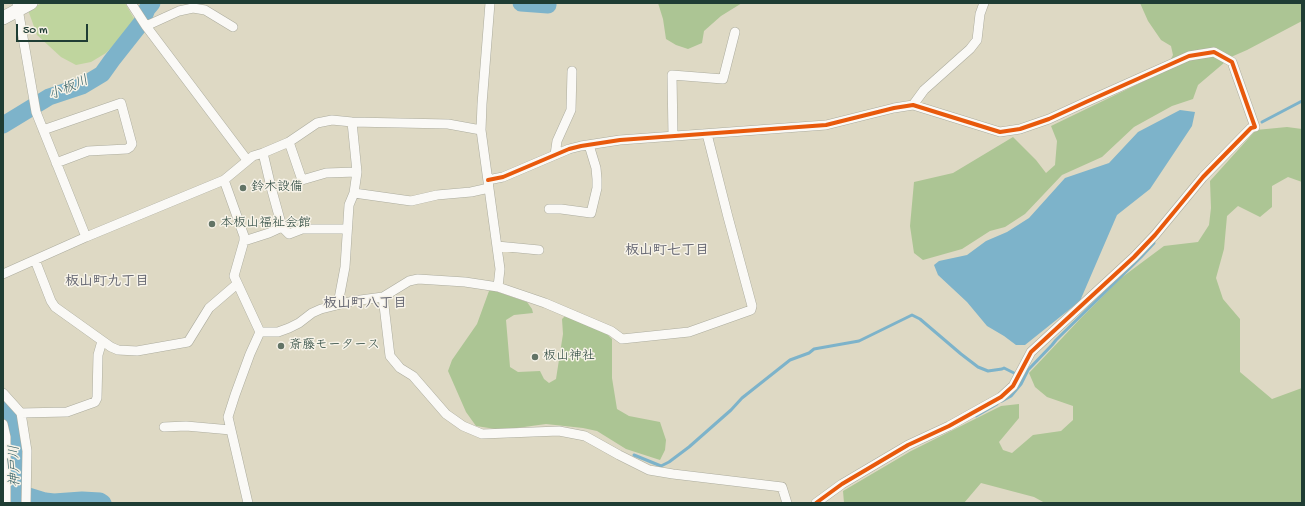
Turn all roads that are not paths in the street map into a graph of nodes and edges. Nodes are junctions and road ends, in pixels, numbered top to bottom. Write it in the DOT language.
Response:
graph roads {
  1 [pos="31,3"];
  2 [pos="131,3"];
  3 [pos="984,3"];
  4 [pos="490,5"];
  5 [pos="18,6"];
  6 [pos="3,18"];
  7 [pos="146,26"];
  8 [pos="233,27"];
  9 [pos="735,32"];
  10 [pos="572,71"];
  11 [pos="913,105"];
  12 [pos="352,122"];
  13 [pos="43,130"];
  14 [pos="481,130"];
  15 [pos="708,134"];
  16 [pos="673,136"];
  17 [pos="289,142"];
  18 [pos="589,145"];
  19 [pos="263,153"];
  20 [pos="555,155"];
  21 [pos="247,160"];
  22 [pos="56,163"];
  23 [pos="357,172"];
  24 [pos="224,180"];
  25 [pos="488,184"];
  26 [pos="354,193"];
  27 [pos="549,209"];
  28 [pos="282,227"];
  29 [pos="346,229"];
  30 [pos="86,236"];
  31 [pos="244,241"];
  32 [pos="497,246"];
  33 [pos="539,250"];
  34 [pos="35,260"];
  35 [pos="3,274"];
  36 [pos="237,284"];
  37 [pos="498,287"];
  38 [pos="383,297"];
  39 [pos="338,304"];
  40 [pos="260,332"];
  41 [pos="102,341"];
  42 [pos="3,393"];
  43 [pos="21,413"];
  44 [pos="3,424"];
  45 [pos="164,428"];
  46 [pos="231,430"];
  47 [pos="6,503"];
  48 [pos="26,503"];
  49 [pos="248,503"];
  50 [pos="786,503"];
  51 [pos="816,503"];
  1 -- 5 [label="street"];
  2 -- 7 [label="street"];
  3 -- 11 [label="street"];
  4 -- 14 [label="street"];
  5 -- 6 [label="street"];
  5 -- 13 [label="street"];
  7 -- 8 [label="street"];
  7 -- 21 [label="street"];
  9 -- 16 [label="street"];
  10 -- 20 [label="street"];
  11 -- 15 [label="street"];
  11 -- 51 [label="street"];
  12 -- 14 [label="street"];
  12 -- 17 [label="street"];
  12 -- 23 [label="street"];
  13 -- 22 [label="street"];
  13 -- 22 [label="street"];
  14 -- 25 [label="street"];
  15 -- 16 [label="street"];
  15 -- 37 [label="street"];
  16 -- 18 [label="street"];
  17 -- 19 [label="street"];
  17 -- 23 [label="street"];
  18 -- 20 [label="street"];
  18 -- 27 [label="street"];
  19 -- 21 [label="street"];
  19 -- 28 [label="street"];
  20 -- 25 [label="street"];
  21 -- 24 [label="street"];
  22 -- 30 [label="street"];
  23 -- 26 [label="street"];
  24 -- 30 [label="street"];
  24 -- 31 [label="street"];
  25 -- 26 [label="street"];
  25 -- 32 [label="street"];
  26 -- 29 [label="street"];
  28 -- 29 [label="street"];
  28 -- 31 [label="street"];
  29 -- 39 [label="street"];
  30 -- 34 [label="street"];
  31 -- 36 [label="street"];
  32 -- 33 [label="street"];
  32 -- 37 [label="street"];
  34 -- 35 [label="street"];
  34 -- 41 [label="street"];
  36 -- 40 [label="street"];
  36 -- 41 [label="street"];
  37 -- 38 [label="street"];
  38 -- 39 [label="street"];
  38 -- 50 [label="street"];
  39 -- 40 [label="street"];
  40 -- 46 [label="street"];
  41 -- 43 [label="street"];
  42 -- 43 [label="street"];
  43 -- 48 [label="street"];
  44 -- 47 [label="street"];
  45 -- 46 [label="street"];
  46 -- 49 [label="street"];
}
